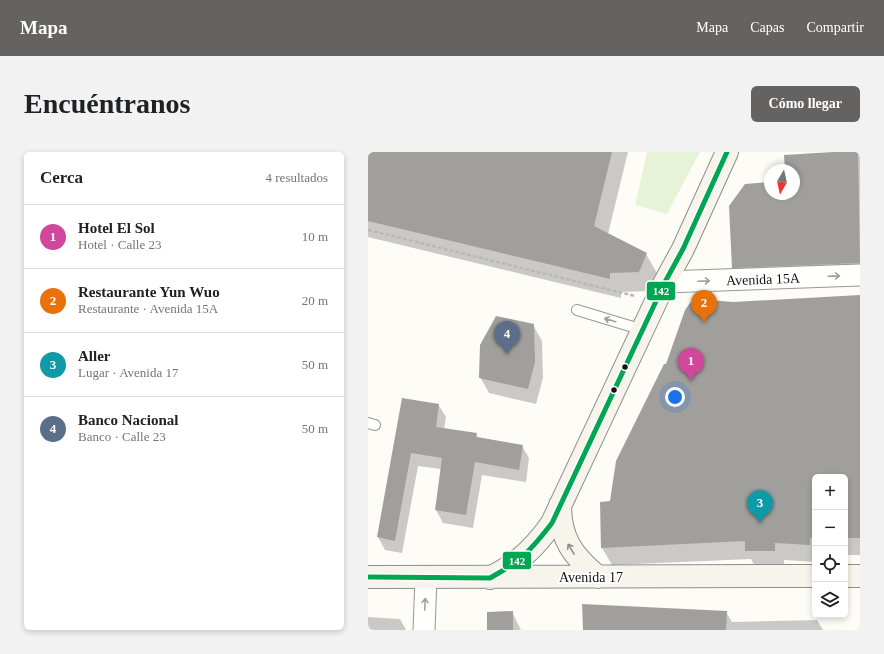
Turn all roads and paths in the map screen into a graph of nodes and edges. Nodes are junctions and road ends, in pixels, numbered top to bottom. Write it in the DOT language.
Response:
graph roads {
  1 [pos="727,152"];
  2 [pos="368,230"];
  3 [pos="860,275"];
  4 [pos="662,290"];
  5 [pos="578,310"];
  6 [pos="643,330"];
  7 [pos="560,505"];
  8 [pos="812,576"];
  9 [pos="848,576"];
  10 [pos="860,576"];
  11 [pos="368,577"];
  12 [pos="598,577"];
  13 [pos="426,578"];
  14 [pos="490,578"];
  15 [pos="424,630"];
  1 -- 4 [label="main road"];
  2 -- 4 [label="path"];
  4 -- 3 [label="street, Avenida 15A, one-way"];
  4 -- 6 [label="main road"];
  6 -- 5 [label="lane, one-way"];
  6 -- 7 [label="main road"];
  12 -- 7 [label="main road, one-way"];
  7 -- 14 [label="main road"];
  8 -- 12 [label="main road, Avenida 17"];
  9 -- 10 [label="main road"];
  11 -- 13 [label="main road, Avenida 17"];
  12 -- 14 [label="main road, Avenida 17"];
  13 -- 14 [label="main road, Avenida 17"];
  15 -- 13 [label="street, one-way"];
}
